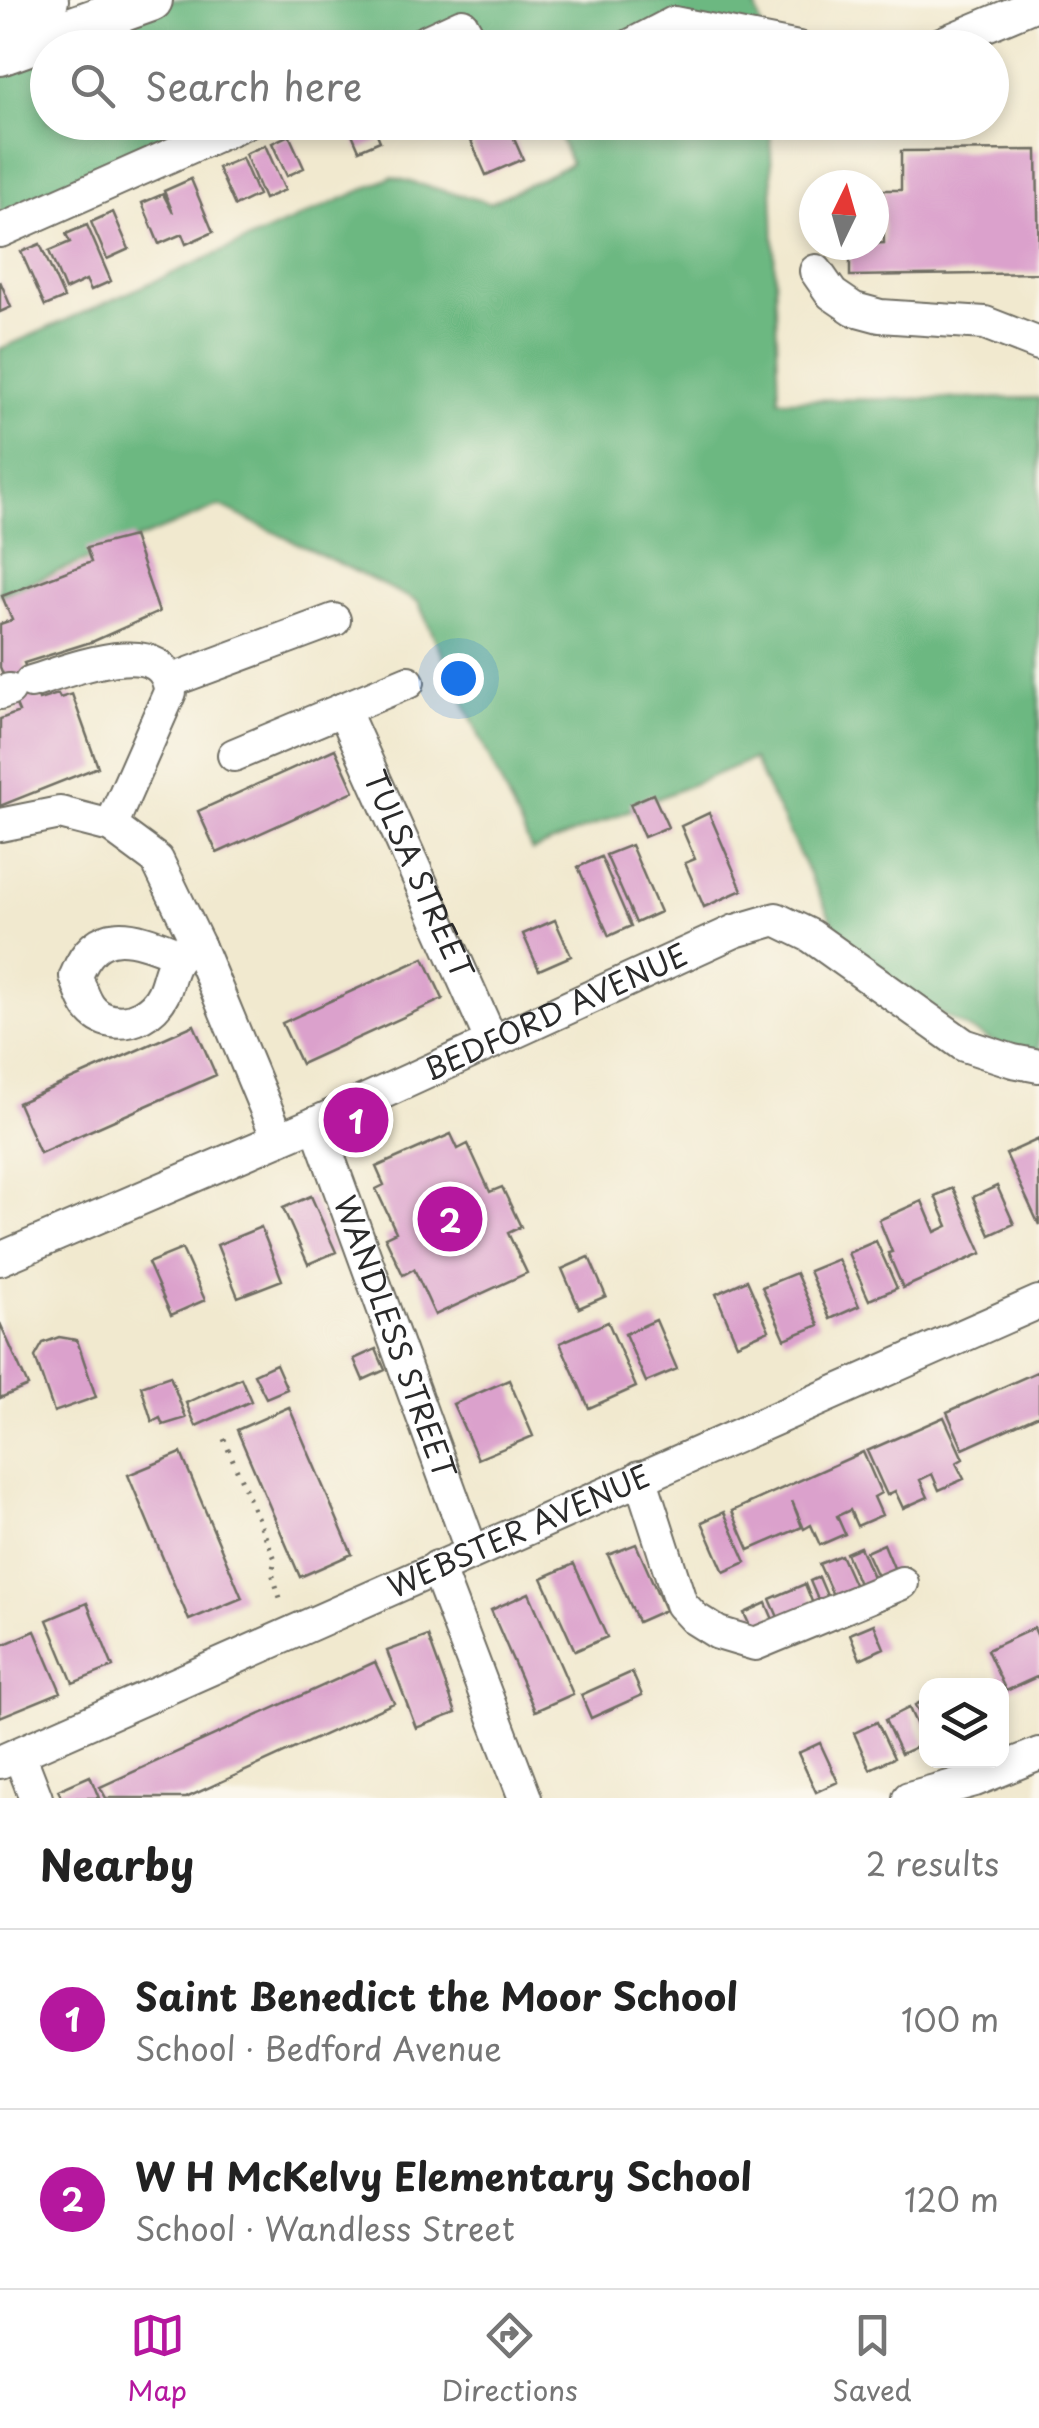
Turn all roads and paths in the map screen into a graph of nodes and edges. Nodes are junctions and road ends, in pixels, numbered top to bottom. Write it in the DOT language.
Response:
graph roads {
  1 [pos="47,0"];
  2 [pos="151,0"];
  3 [pos="1039,3"];
  4 [pos="0,18"];
  5 [pos="67,30"];
  6 [pos="661,30"];
  7 [pos="709,30"];
  8 [pos="974,30"];
  9 [pos="30,43"];
  10 [pos="0,54"];
  11 [pos="205,140"];
  12 [pos="0,230"];
  13 [pos="816,271"];
  14 [pos="1039,344"];
  15 [pos="334,620"];
  16 [pos="170,680"];
  17 [pos="408,682"];
  18 [pos="14,688"];
  19 [pos="344,709"];
  20 [pos="234,756"];
  21 [pos="0,825"];
  22 [pos="112,826"];
  23 [pos="492,1042"];
  24 [pos="1039,1066"];
  25 [pos="316,1123"];
  26 [pos="278,1138"];
  27 [pos="0,1259"];
  28 [pos="1039,1302"];
  29 [pos="224,1439"];
  30 [pos="640,1476"];
  31 [pos="472,1552"];
  32 [pos="436,1567"];
  33 [pos="902,1583"];
  34 [pos="282,1604"];
  35 [pos="1039,1754"];
  36 [pos="10,1758"];
  37 [pos="36,1798"];
  38 [pos="525,1798"];
  39 [pos="909,1798"];
  1 -- 4 [label="main road"];
  2 -- 5 [label="main road"];
  3 -- 8 [label="street"];
  6 -- 7 [label="street"];
  9 -- 10 [label="main road"];
  11 -- 12 [label="street"];
  13 -- 14 [label="street"];
  15 -- 16 [label="street"];
  16 -- 18 [label="street"];
  16 -- 22 [label="street"];
  17 -- 19 [label="street"];
  19 -- 20 [label="street"];
  19 -- 23 [label="street, TULSA STREET"];
  21 -- 22 [label="street"];
  22 -- 26 [label="street"];
  23 -- 24 [label="street, BEDFORD AVENUE"];
  23 -- 25 [label="street, BEDFORD AVENUE"];
  25 -- 26 [label="street, BEDFORD AVENUE"];
  25 -- 31 [label="street, WANDLESS STREET"];
  26 -- 27 [label="street, BEDFORD AVENUE"];
  28 -- 30 [label="street, WEBSTER AVENUE"];
  29 -- 34 [label="path"];
  30 -- 31 [label="street, WEBSTER AVENUE"];
  30 -- 33 [label="street"];
  31 -- 32 [label="street, WEBSTER AVENUE"];
  32 -- 36 [label="street, WEBSTER AVENUE"];
  32 -- 38 [label="street"];
  35 -- 39 [label="street"];
  36 -- 37 [label="street"];
}
